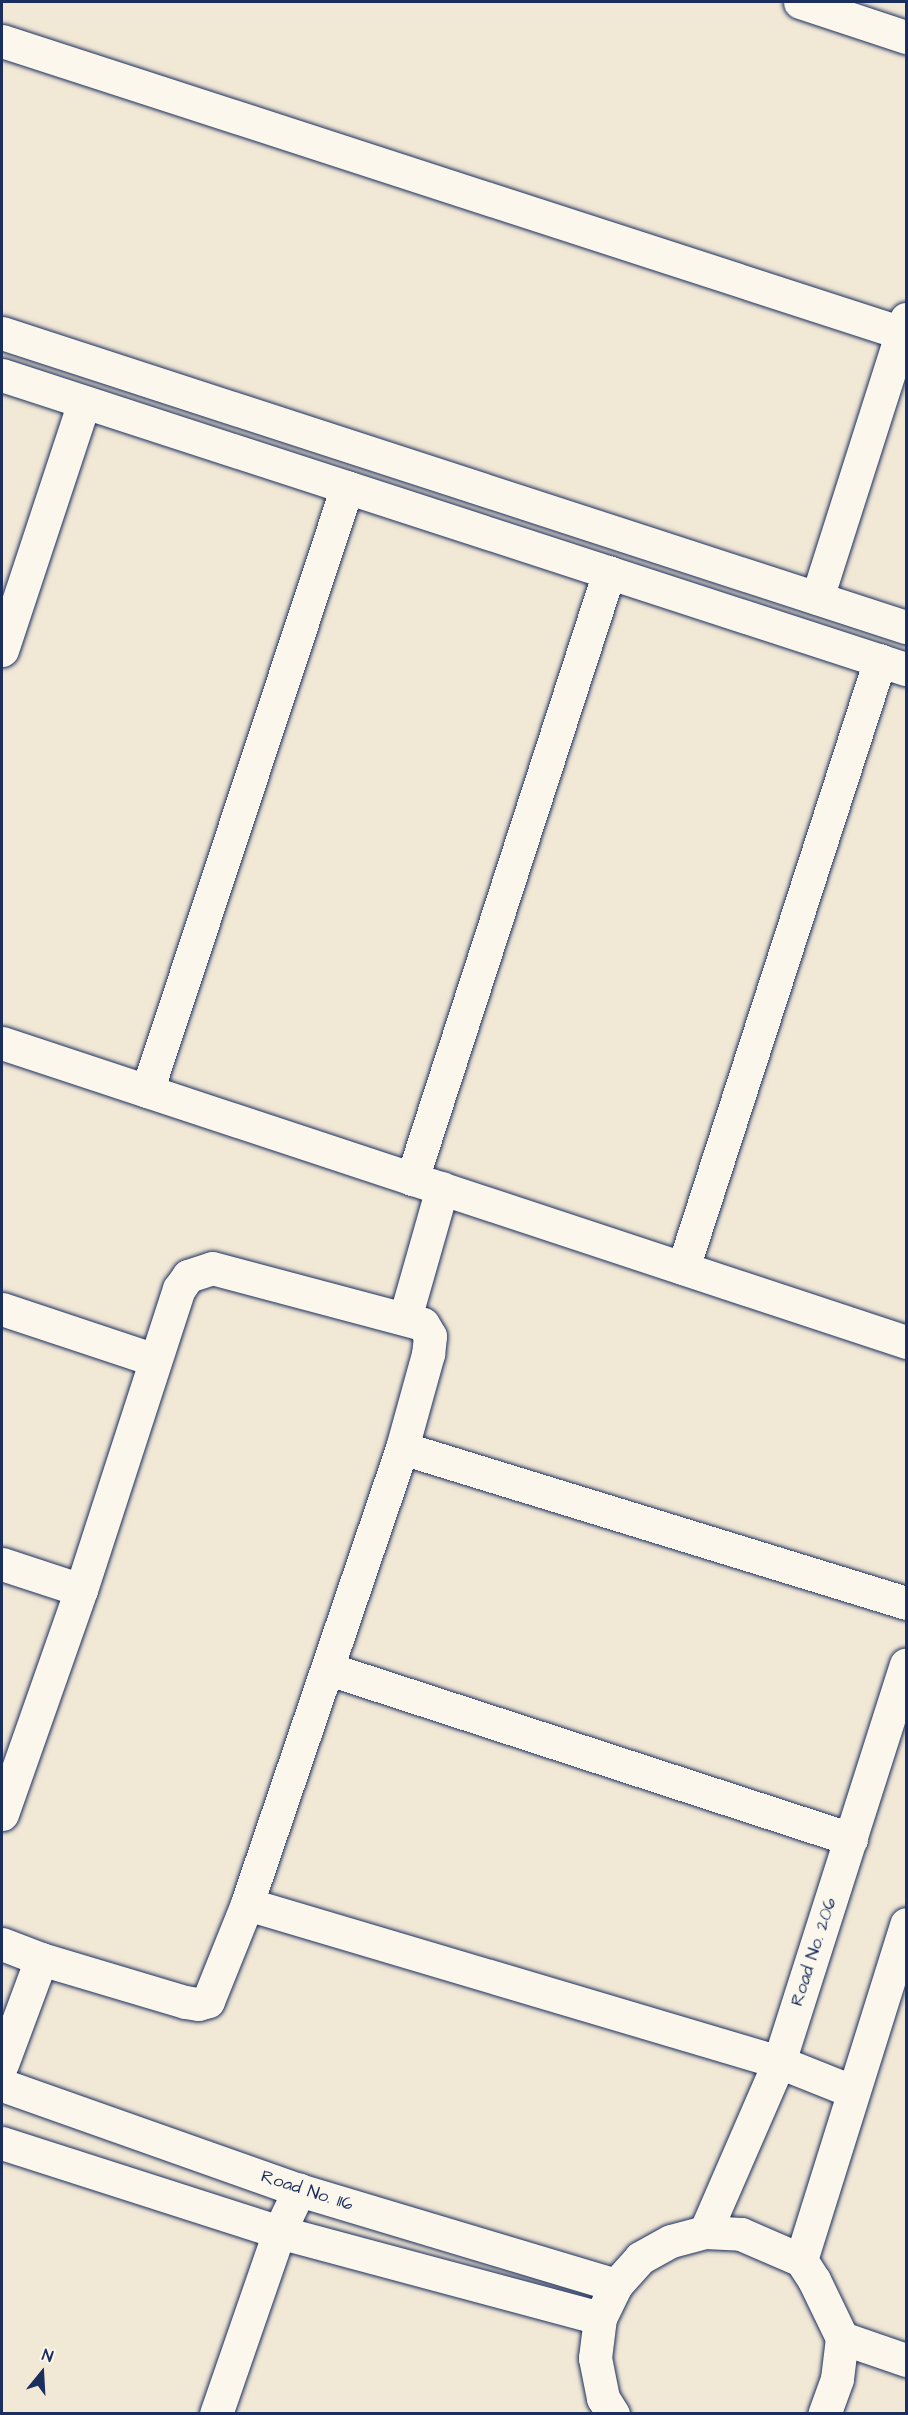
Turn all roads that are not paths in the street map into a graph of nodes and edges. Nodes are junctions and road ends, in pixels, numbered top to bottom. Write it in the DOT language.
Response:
graph roads {
  1 [pos="800,2"];
  2 [pos="906,37"];
  3 [pos="2,41"];
  4 [pos="904,326"];
  5 [pos="2,333"];
  6 [pos="2,375"];
  7 [pos="84,402"];
  8 [pos="347,487"];
  9 [pos="609,572"];
  10 [pos="817,598"];
  11 [pos="906,627"];
  12 [pos="2,650"];
  13 [pos="893,665"];
  14 [pos="2,1043"];
  15 [pos="147,1091"];
  16 [pos="427,1184"];
  17 [pos="683,1268"];
  18 [pos="2,1309"];
  19 [pos="405,1318"];
  20 [pos="906,1342"];
  21 [pos="155,1360"];
  22 [pos="402,1448"];
  23 [pos="2,1564"];
  24 [pos="81,1590"];
  25 [pos="906,1603"];
  26 [pos="906,1665"];
  27 [pos="329,1669"];
  28 [pos="2,1814"];
  29 [pos="851,1839"];
  30 [pos="247,1904"];
  31 [pos="906,1924"];
  32 [pos="2,1944"];
  33 [pos="41,1959"];
  34 [pos="779,2062"];
  35 [pos="2,2064"];
  36 [pos="2,2085"];
  37 [pos="852,2091"];
  38 [pos="2,2143"];
  39 [pos="299,2190"];
  40 [pos="279,2232"];
  41 [pos="705,2232"];
  42 [pos="801,2259"];
  43 [pos="616,2285"];
  44 [pos="600,2318"];
  45 [pos="842,2338"];
  46 [pos="906,2360"];
  47 [pos="216,2414"];
  48 [pos="613,2414"];
  49 [pos="824,2414"];
  1 -- 2 [label="street"];
  3 -- 4 [label="street"];
  4 -- 10 [label="street"];
  5 -- 10 [label="street"];
  6 -- 7 [label="street"];
  7 -- 8 [label="street"];
  7 -- 12 [label="street"];
  8 -- 9 [label="street"];
  8 -- 15 [label="street"];
  9 -- 13 [label="street"];
  9 -- 16 [label="street"];
  10 -- 11 [label="street"];
  13 -- 17 [label="street"];
  14 -- 15 [label="street"];
  15 -- 16 [label="street"];
  16 -- 17 [label="street"];
  16 -- 19 [label="street"];
  17 -- 20 [label="street"];
  18 -- 21 [label="street"];
  19 -- 21 [label="street"];
  19 -- 22 [label="street"];
  21 -- 24 [label="street"];
  22 -- 25 [label="street"];
  22 -- 27 [label="street"];
  23 -- 24 [label="street"];
  24 -- 28 [label="street"];
  26 -- 29 [label="street, Road No. 206"];
  27 -- 29 [label="street"];
  27 -- 30 [label="street"];
  29 -- 34 [label="street, Road No. 206"];
  30 -- 33 [label="street"];
  30 -- 34 [label="street"];
  31 -- 37 [label="street"];
  32 -- 33 [label="street"];
  33 -- 35 [label="street"];
  34 -- 37 [label="street"];
  34 -- 41 [label="street, Road No. 206"];
  36 -- 39 [label="street, Road No. 116"];
  37 -- 42 [label="street"];
  38 -- 40 [label="street"];
  39 -- 40 [label="street"];
  39 -- 43 [label="street, Road No. 116"];
  40 -- 44 [label="street"];
  40 -- 47 [label="street"];
  41 -- 42 [label="street"];
  41 -- 43 [label="street"];
  42 -- 45 [label="street"];
  43 -- 44 [label="street"];
  44 -- 48 [label="street"];
  45 -- 46 [label="street"];
  45 -- 49 [label="street"];
}
